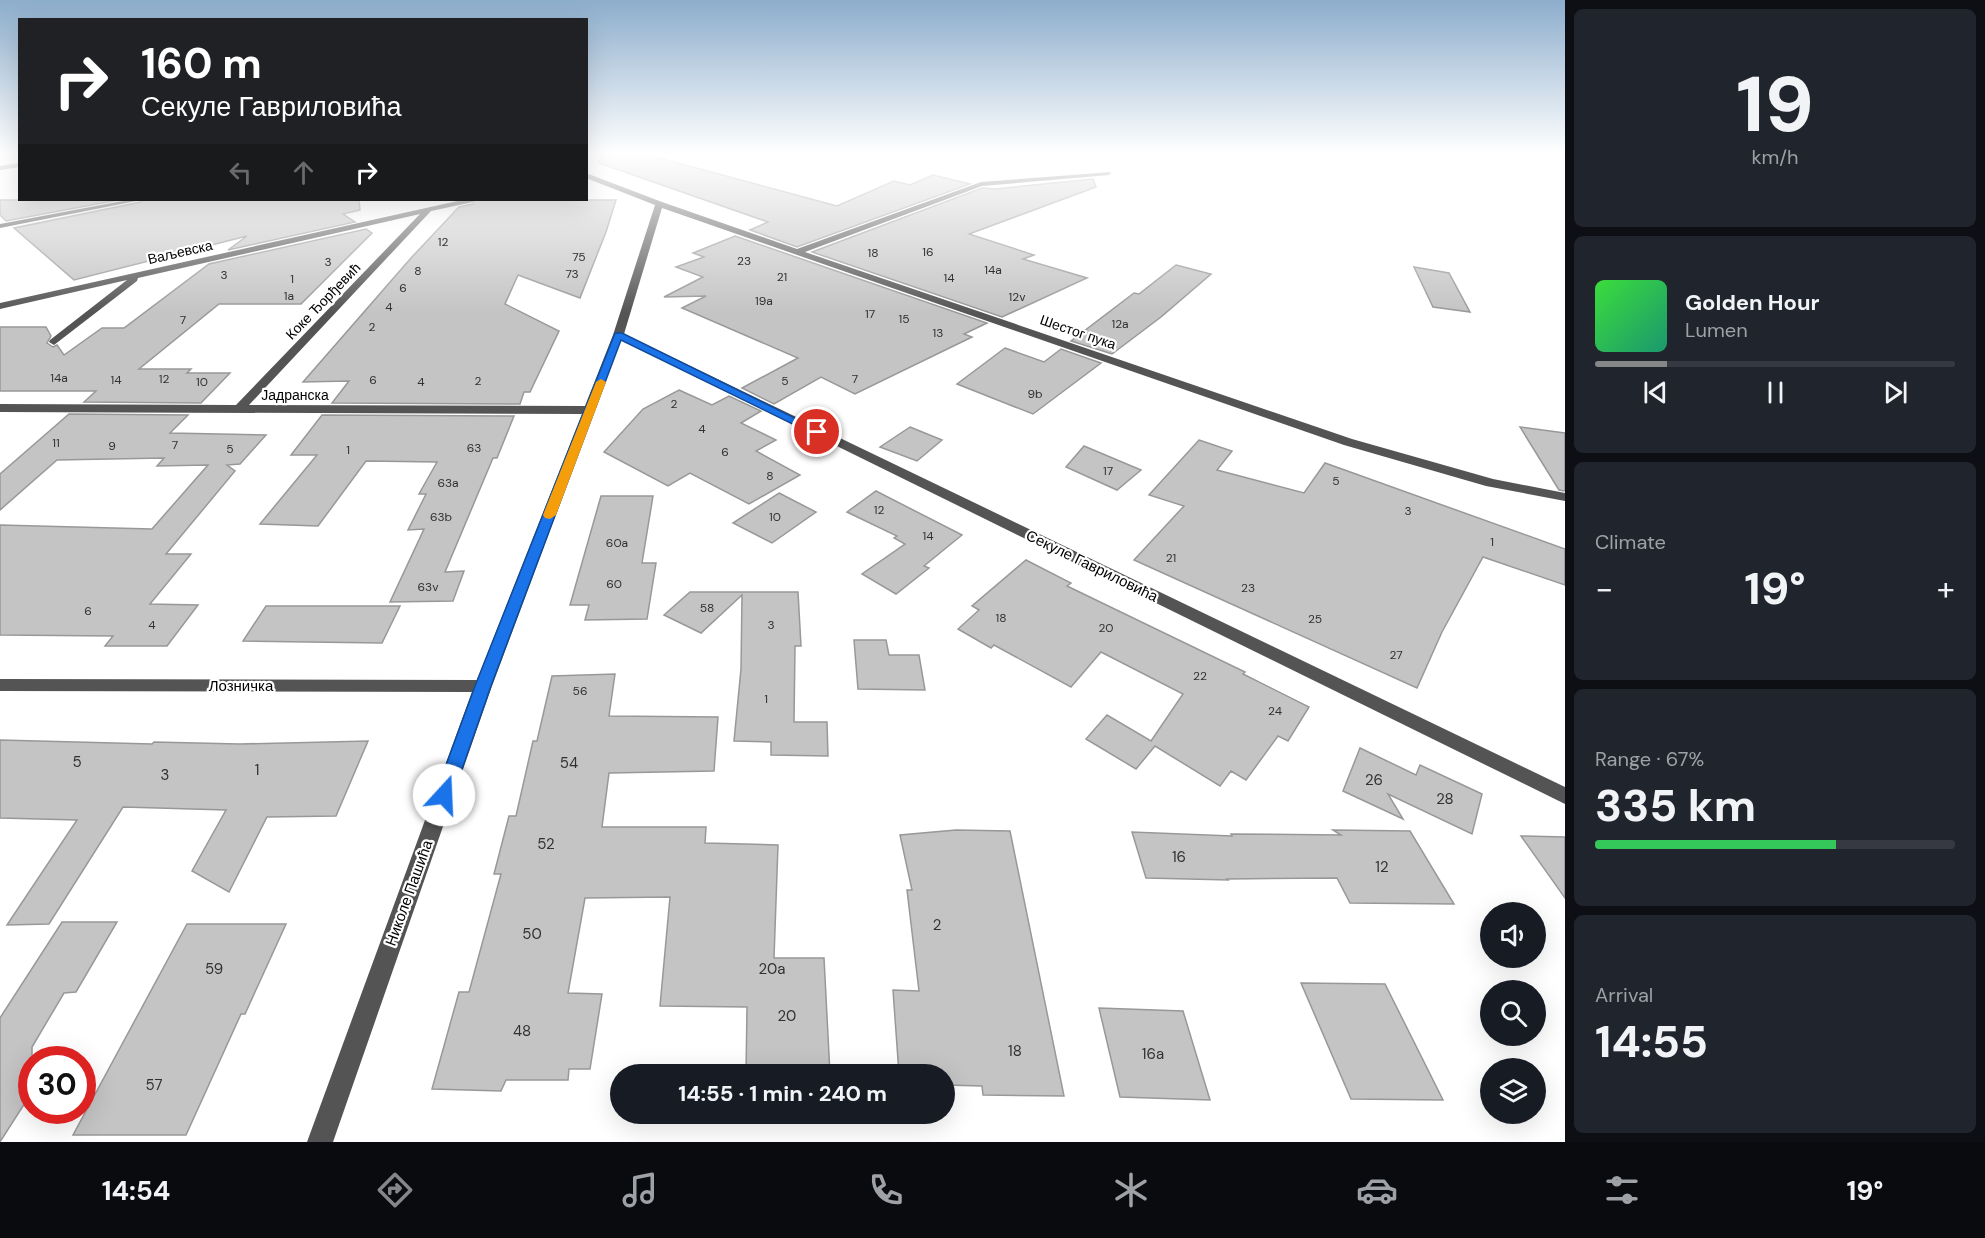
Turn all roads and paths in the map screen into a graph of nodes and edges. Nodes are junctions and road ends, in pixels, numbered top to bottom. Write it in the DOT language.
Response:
graph roads {
  1 [pos="104,206"];
  2 [pos="444,206"];
  3 [pos="658,206"];
  4 [pos="666,206"];
  5 [pos="920,206"];
  6 [pos="428,210"];
  7 [pos="0,226"];
  8 [pos="799,251"];
  9 [pos="138,275"];
  10 [pos="0,306"];
  11 [pos="618,335"];
  12 [pos="54,342"];
  13 [pos="0,408"];
  14 [pos="238,410"];
  15 [pos="590,410"];
  16 [pos="1565,497"];
  17 [pos="0,685"];
  18 [pos="483,686"];
  19 [pos="1565,796"];
  20 [pos="320,1142"];
  1 -- 7 [label="street"];
  2 -- 6 [label="street, Ваљевска"];
  3 -- 11 [label="street, Николе Пашића"];
  4 -- 8 [label="street, Шестог пука"];
  5 -- 8 [label="street"];
  6 -- 9 [label="street, Ваљевска"];
  6 -- 14 [label="street, Коке Ђорђевић"];
  8 -- 16 [label="street, Шестог пука"];
  9 -- 10 [label="street, Ваљевска"];
  9 -- 12 [label="street"];
  11 -- 15 [label="street, Николе Пашића"];
  11 -- 19 [label="street, Секуле Гавриловића"];
  13 -- 14 [label="street, Јадранска"];
  14 -- 15 [label="street, Јадранска"];
  15 -- 18 [label="street, Николе Пашића"];
  17 -- 18 [label="street, Лозничка"];
  18 -- 20 [label="street, Николе Пашића"];
}
